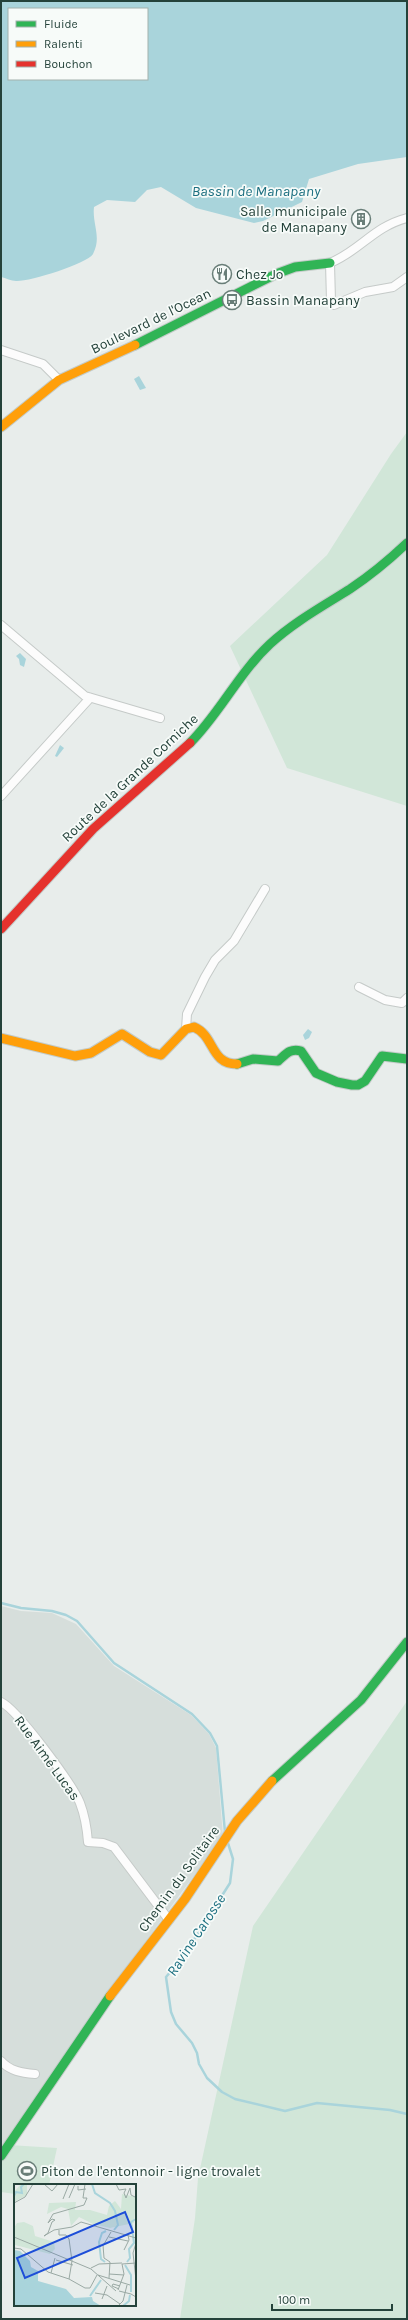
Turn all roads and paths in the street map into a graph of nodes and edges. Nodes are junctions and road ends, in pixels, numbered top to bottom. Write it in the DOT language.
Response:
graph roads {
  1 [pos="407,218"];
  2 [pos="330,263"];
  3 [pos="407,277"];
  4 [pos="1,350"];
  5 [pos="59,380"];
  6 [pos="1,426"];
  7 [pos="407,543"];
  8 [pos="1,625"];
  9 [pos="90,698"];
  10 [pos="160,718"];
  11 [pos="1,796"];
  12 [pos="265,889"];
  13 [pos="1,929"];
  14 [pos="359,987"];
  15 [pos="407,998"];
  16 [pos="186,1029"];
  17 [pos="1,1038"];
  18 [pos="407,1059"];
  19 [pos="407,1642"];
  20 [pos="1,1701"];
  21 [pos="169,1920"];
  22 [pos="1,2061"];
  23 [pos="35,2074"];
  24 [pos="1,2156"];
  1 -- 2 [label="street, Boulevard de l'Ocean"];
  2 -- 3 [label="street"];
  2 -- 5 [label="street, Boulevard de l'Ocean"];
  4 -- 5 [label="street"];
  5 -- 6 [label="street, Boulevard de l'Ocean"];
  7 -- 13 [label="street, Route de la Grande Corniche"];
  8 -- 9 [label="street"];
  9 -- 10 [label="street"];
  9 -- 11 [label="street"];
  12 -- 16 [label="street"];
  14 -- 15 [label="street"];
  16 -- 17 [label="street"];
  16 -- 18 [label="street"];
  19 -- 21 [label="street, Chemin du Solitaire"];
  20 -- 21 [label="street, Rue Aimé Lucas"];
  21 -- 24 [label="street, Chemin du Solitaire"];
  22 -- 23 [label="street"];
}
